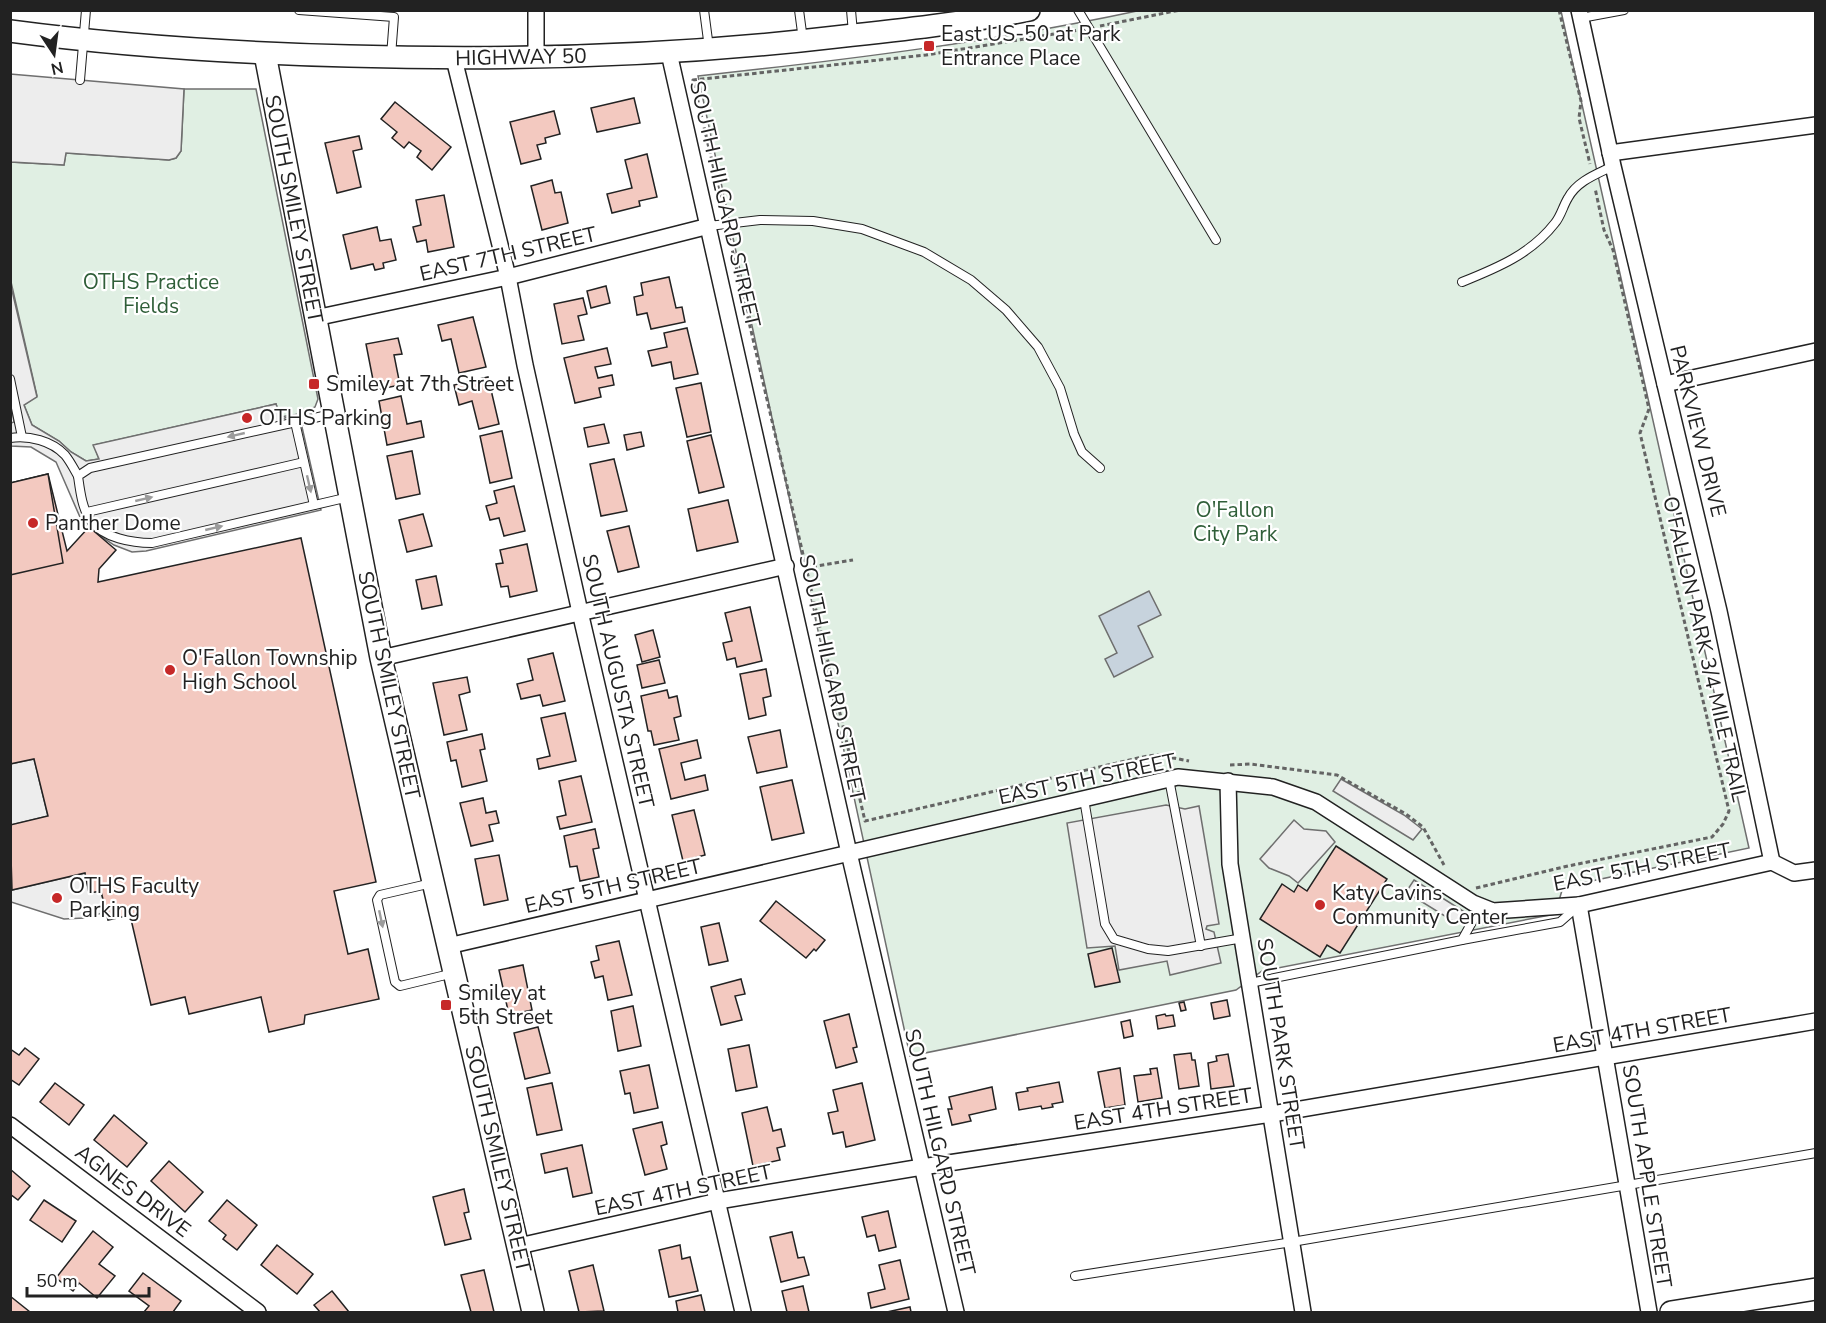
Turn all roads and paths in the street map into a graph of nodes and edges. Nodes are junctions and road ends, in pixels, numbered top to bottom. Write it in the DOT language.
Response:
graph roads {
  1 [pos="86,10"];
  2 [pos="299,10"];
  3 [pos="536,10"];
  4 [pos="704,10"];
  5 [pos="800,10"];
  6 [pos="851,10"];
  7 [pos="1029,10"];
  8 [pos="1078,10"];
  9 [pos="1180,10"];
  10 [pos="1559,10"];
  11 [pos="1624,10"];
  12 [pos="1580,14"];
  13 [pos="965,16"];
  14 [pos="1090,28"];
  15 [pos="10,31"];
  16 [pos="853,35"];
  17 [pos="84,41"];
  18 [pos="803,41"];
  19 [pos="709,50"];
  20 [pos="669,53"];
  21 [pos="265,54"];
  22 [pos="391,57"];
  23 [pos="536,57"];
  24 [pos="454,59"];
  25 [pos="80,80"];
  26 [pos="1815,125"];
  27 [pos="1611,159"];
  28 [pos="1592,176"];
  29 [pos="726,224"];
  30 [pos="709,226"];
  31 [pos="1216,240"];
  32 [pos="508,277"];
  33 [pos="1462,282"];
  34 [pos="315,318"];
  35 [pos="1815,351"];
  36 [pos="10,379"];
  37 [pos="1665,384"];
  38 [pos="334,413"];
  39 [pos="295,422"];
  40 [pos="22,436"];
  41 [pos="10,438"];
  42 [pos="304,462"];
  43 [pos="1100,468"];
  44 [pos="78,476"];
  45 [pos="350,497"];
  46 [pos="314,505"];
  47 [pos="87,512"];
  48 [pos="853,560"];
  49 [pos="786,566"];
  50 [pos="805,568"];
  51 [pos="580,612"];
  52 [pos="381,658"];
  53 [pos="1194,762"];
  54 [pos="1229,773"];
  55 [pos="1169,779"];
  56 [pos="1084,799"];
  57 [pos="849,853"];
  58 [pos="1772,862"];
  59 [pos="1450,869"];
  60 [pos="1815,870"];
  61 [pos="433,882"];
  62 [pos="1475,888"];
  63 [pos="647,900"];
  64 [pos="1580,905"];
  65 [pos="1481,906"];
  66 [pos="1243,938"];
  67 [pos="1462,940"];
  68 [pos="448,946"];
  69 [pos="1201,946"];
  70 [pos="454,973"];
  71 [pos="1250,983"];
  72 [pos="1815,1021"];
  73 [pos="1606,1057"];
  74 [pos="1272,1114"];
  75 [pos="10,1125"];
  76 [pos="1815,1153"];
  77 [pos="922,1167"];
  78 [pos="1628,1186"];
  79 [pos="718,1201"];
  80 [pos="1292,1242"];
  81 [pos="519,1246"];
  82 [pos="1075,1276"];
  83 [pos="1815,1289"];
  84 [pos="258,1312"];
  85 [pos="534,1312"];
  86 [pos="743,1312"];
  87 [pos="956,1312"];
  88 [pos="1303,1312"];
  89 [pos="1649,1312"];
  90 [pos="1671,1312"];
  1 -- 17 [label="lane"];
  2 -- 22 [label="lane"];
  3 -- 23 [label="street"];
  4 -- 19 [label="lane"];
  5 -- 18 [label="lane"];
  6 -- 16 [label="lane"];
  7 -- 13 [label="street, HIGHWAY 50"];
  8 -- 14 [label="lane"];
  9 -- 14 [label="path"];
  10 -- 28 [label="path, O'FALLON PARK 3/4 MILE TRAIL"];
  11 -- 12 [label="lane"];
  12 -- 27 [label="street, PARKVIEW DRIVE"];
  13 -- 16 [label="street, HIGHWAY 50"];
  14 -- 29 [label="path"];
  14 -- 31 [label="lane"];
  15 -- 17 [label="street, HIGHWAY 50"];
  16 -- 18 [label="street, HIGHWAY 50"];
  17 -- 21 [label="street, HIGHWAY 50"];
  17 -- 25 [label="lane"];
  18 -- 19 [label="street, HIGHWAY 50"];
  19 -- 20 [label="street, HIGHWAY 50"];
  20 -- 23 [label="street, HIGHWAY 50"];
  20 -- 30 [label="street, SOUTH HILGARD STREET"];
  21 -- 22 [label="street, HIGHWAY 50"];
  21 -- 34 [label="street, SOUTH SMILEY STREET"];
  22 -- 24 [label="street, HIGHWAY 50"];
  23 -- 24 [label="street, HIGHWAY 50"];
  24 -- 32 [label="street, SOUTH AUGUSTA STREET"];
  26 -- 27 [label="street"];
  27 -- 28 [label="lane"];
  27 -- 37 [label="street, PARKVIEW DRIVE"];
  28 -- 33 [label="lane"];
  28 -- 62 [label="path, O'FALLON PARK 3/4 MILE TRAIL"];
  29 -- 30 [label="lane"];
  29 -- 43 [label="lane"];
  29 -- 50 [label="path"];
  30 -- 32 [label="street, EAST 7TH STREET"];
  30 -- 49 [label="street, SOUTH HILGARD STREET"];
  32 -- 34 [label="street, EAST 7TH STREET"];
  32 -- 51 [label="street, SOUTH AUGUSTA STREET"];
  34 -- 38 [label="street, SOUTH SMILEY STREET"];
  35 -- 37 [label="street"];
  36 -- 40 [label="lane"];
  37 -- 58 [label="street, PARKVIEW DRIVE"];
  38 -- 39 [label="lane"];
  38 -- 45 [label="street, SOUTH SMILEY STREET"];
  39 -- 42 [label="lane"];
  39 -- 44 [label="lane, one-way"];
  40 -- 41 [label="lane"];
  40 -- 44 [label="lane"];
  42 -- 46 [label="lane, one-way"];
  47 -- 42 [label="lane, one-way"];
  44 -- 47 [label="lane"];
  45 -- 46 [label="lane"];
  45 -- 52 [label="street, SOUTH SMILEY STREET"];
  47 -- 46 [label="lane, one-way"];
  48 -- 50 [label="path"];
  49 -- 51 [label="street"];
  49 -- 57 [label="street, SOUTH HILGARD STREET"];
  50 -- 53 [label="path"];
  51 -- 52 [label="street"];
  51 -- 63 [label="street, SOUTH AUGUSTA STREET"];
  52 -- 61 [label="street, SOUTH SMILEY STREET"];
  54 -- 55 [label="street, EAST 5TH STREET"];
  54 -- 59 [label="path"];
  54 -- 65 [label="street, EAST 5TH STREET"];
  54 -- 66 [label="street, SOUTH PARK STREET"];
  55 -- 56 [label="street, EAST 5TH STREET"];
  55 -- 69 [label="lane"];
  56 -- 57 [label="street, EAST 5TH STREET"];
  56 -- 69 [label="lane"];
  57 -- 63 [label="street, EAST 5TH STREET"];
  57 -- 77 [label="street, SOUTH HILGARD STREET"];
  58 -- 60 [label="street"];
  58 -- 64 [label="street, EAST 5TH STREET"];
  61 -- 68 [label="street, SOUTH SMILEY STREET"];
  61 -- 70 [label="lane, one-way"];
  63 -- 68 [label="street, EAST 5TH STREET"];
  63 -- 79 [label="street, SOUTH AUGUSTA STREET"];
  64 -- 65 [label="street, EAST 5TH STREET"];
  64 -- 67 [label="lane"];
  64 -- 73 [label="street, SOUTH APPLE STREET"];
  65 -- 67 [label="lane"];
  66 -- 69 [label="lane"];
  66 -- 71 [label="street, SOUTH PARK STREET"];
  67 -- 71 [label="lane"];
  68 -- 70 [label="street, SOUTH SMILEY STREET"];
  70 -- 81 [label="street, SOUTH SMILEY STREET"];
  71 -- 74 [label="street, SOUTH PARK STREET"];
  72 -- 73 [label="street, EAST 4TH STREET"];
  73 -- 74 [label="street, EAST 4TH STREET"];
  73 -- 78 [label="street, SOUTH APPLE STREET"];
  74 -- 77 [label="street, EAST 4TH STREET"];
  74 -- 80 [label="street, SOUTH PARK STREET"];
  75 -- 84 [label="street, AGNES DRIVE"];
  76 -- 78 [label="lane"];
  77 -- 79 [label="street, EAST 4TH STREET"];
  77 -- 87 [label="street, SOUTH HILGARD STREET"];
  78 -- 80 [label="lane"];
  78 -- 89 [label="street, SOUTH APPLE STREET"];
  79 -- 81 [label="street, EAST 4TH STREET"];
  79 -- 86 [label="street, SOUTH AUGUSTA STREET"];
  80 -- 82 [label="lane"];
  80 -- 88 [label="street, SOUTH PARK STREET"];
  81 -- 85 [label="street, SOUTH SMILEY STREET"];
  83 -- 90 [label="street"];
}
